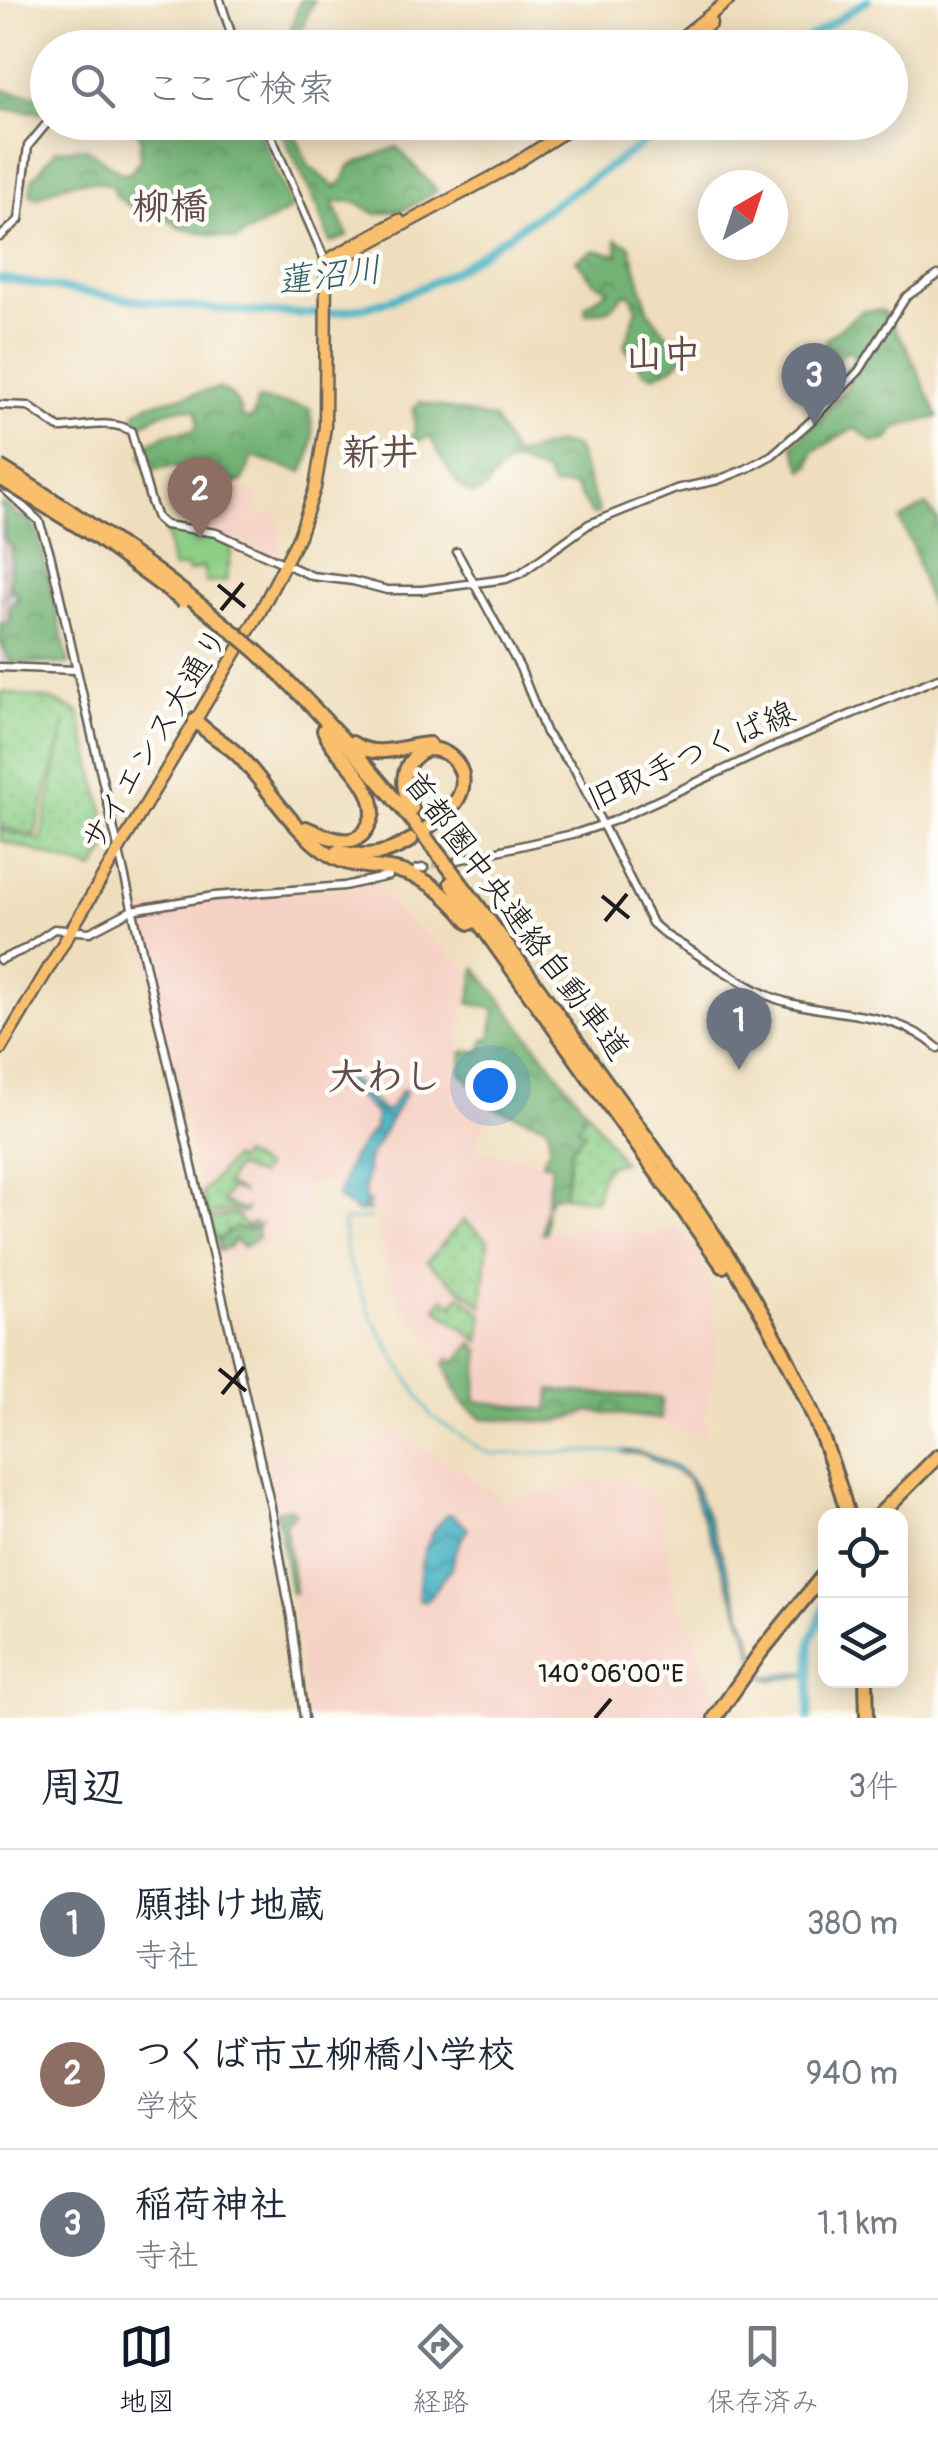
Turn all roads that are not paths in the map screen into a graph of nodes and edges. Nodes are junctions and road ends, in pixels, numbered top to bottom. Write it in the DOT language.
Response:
graph roads {
  1 [pos="220,0"];
  2 [pos="729,0"];
  3 [pos="739,0"];
  4 [pos="230,30"];
  5 [pos="691,30"];
  6 [pos="702,30"];
  7 [pos="33,140"];
  8 [pos="273,140"];
  9 [pos="541,140"];
  10 [pos="552,140"];
  11 [pos="0,237"];
  12 [pos="326,261"];
  13 [pos="938,275"];
  14 [pos="0,406"];
  15 [pos="0,467"];
  16 [pos="0,478"];
  17 [pos="0,485"];
  18 [pos="456,552"];
  19 [pos="286,565"];
  20 [pos="473,584"];
  21 [pos="253,655"];
  22 [pos="0,667"];
  23 [pos="76,670"];
  24 [pos="282,676"];
  25 [pos="938,678"];
  26 [pos="195,720"];
  27 [pos="324,730"];
  28 [pos="600,825"];
  29 [pos="306,828"];
  30 [pos="118,850"];
  31 [pos="327,852"];
  32 [pos="458,860"];
  33 [pos="390,876"];
  34 [pos="132,910"];
  35 [pos="70,932"];
  36 [pos="498,933"];
  37 [pos="0,960"];
  38 [pos="544,1014"];
  39 [pos="938,1048"];
  40 [pos="0,1050"];
  41 [pos="938,1456"];
  42 [pos="938,1466"];
  43 [pos="837,1508"];
  44 [pos="846,1508"];
  45 [pos="886,1508"];
  46 [pos="896,1508"];
  47 [pos="818,1582"];
  48 [pos="818,1593"];
  49 [pos="867,1688"];
  50 [pos="873,1688"];
  51 [pos="304,1718"];
  52 [pos="715,1718"];
  53 [pos="724,1718"];
  54 [pos="870,1718"];
  1 -- 4 [label="street"];
  2 -- 5 [label="main road"];
  3 -- 6 [label="main road"];
  7 -- 11 [label="street"];
  8 -- 12 [label="street"];
  9 -- 12 [label="main road"];
  10 -- 12 [label="main road"];
  12 -- 19 [label="main road, サイエンス大通り"];
  13 -- 20 [label="street"];
  14 -- 19 [label="street"];
  15 -- 21 [label="highway, 首都圏中央連絡自動車道, bridge"];
  16 -- 21 [label="highway, 首都圏中央連絡自動車道, bridge"];
  17 -- 23 [label="street"];
  18 -- 20 [label="street"];
  19 -- 20 [label="street"];
  19 -- 26 [label="main road, サイエンス大通り"];
  20 -- 28 [label="street"];
  21 -- 24 [label="highway, 首都圏中央連絡自動車道"];
  21 -- 27 [label="highway, 首都圏中央連絡自動車道"];
  22 -- 23 [label="street"];
  23 -- 30 [label="street"];
  24 -- 36 [label="highway, 首都圏中央連絡自動車道"];
  24 -- 36 [label="highway"];
  25 -- 28 [label="street, 旧取手つくば線"];
  26 -- 29 [label="highway"];
  26 -- 30 [label="main road, サイエンス大通り"];
  26 -- 31 [label="highway"];
  27 -- 29 [label="highway"];
  27 -- 38 [label="highway, 首都圏中央連絡自動車道"];
  28 -- 32 [label="street, 旧取手つくば線"];
  28 -- 39 [label="street"];
  29 -- 31 [label="highway"];
  30 -- 34 [label="street"];
  30 -- 35 [label="main road, サイエンス大通り"];
  31 -- 38 [label="highway"];
  33 -- 34 [label="street"];
  34 -- 35 [label="street"];
  34 -- 51 [label="street"];
  35 -- 37 [label="street"];
  35 -- 40 [label="main road, サイエンス大通り"];
  36 -- 44 [label="highway, 首都圏中央連絡自動車道"];
  38 -- 43 [label="highway, 首都圏中央連絡自動車道"];
  41 -- 45 [label="highway"];
  42 -- 46 [label="highway"];
  47 -- 52 [label="highway"];
  48 -- 53 [label="highway"];
  49 -- 54 [label="highway"];
  50 -- 54 [label="highway"];
}
